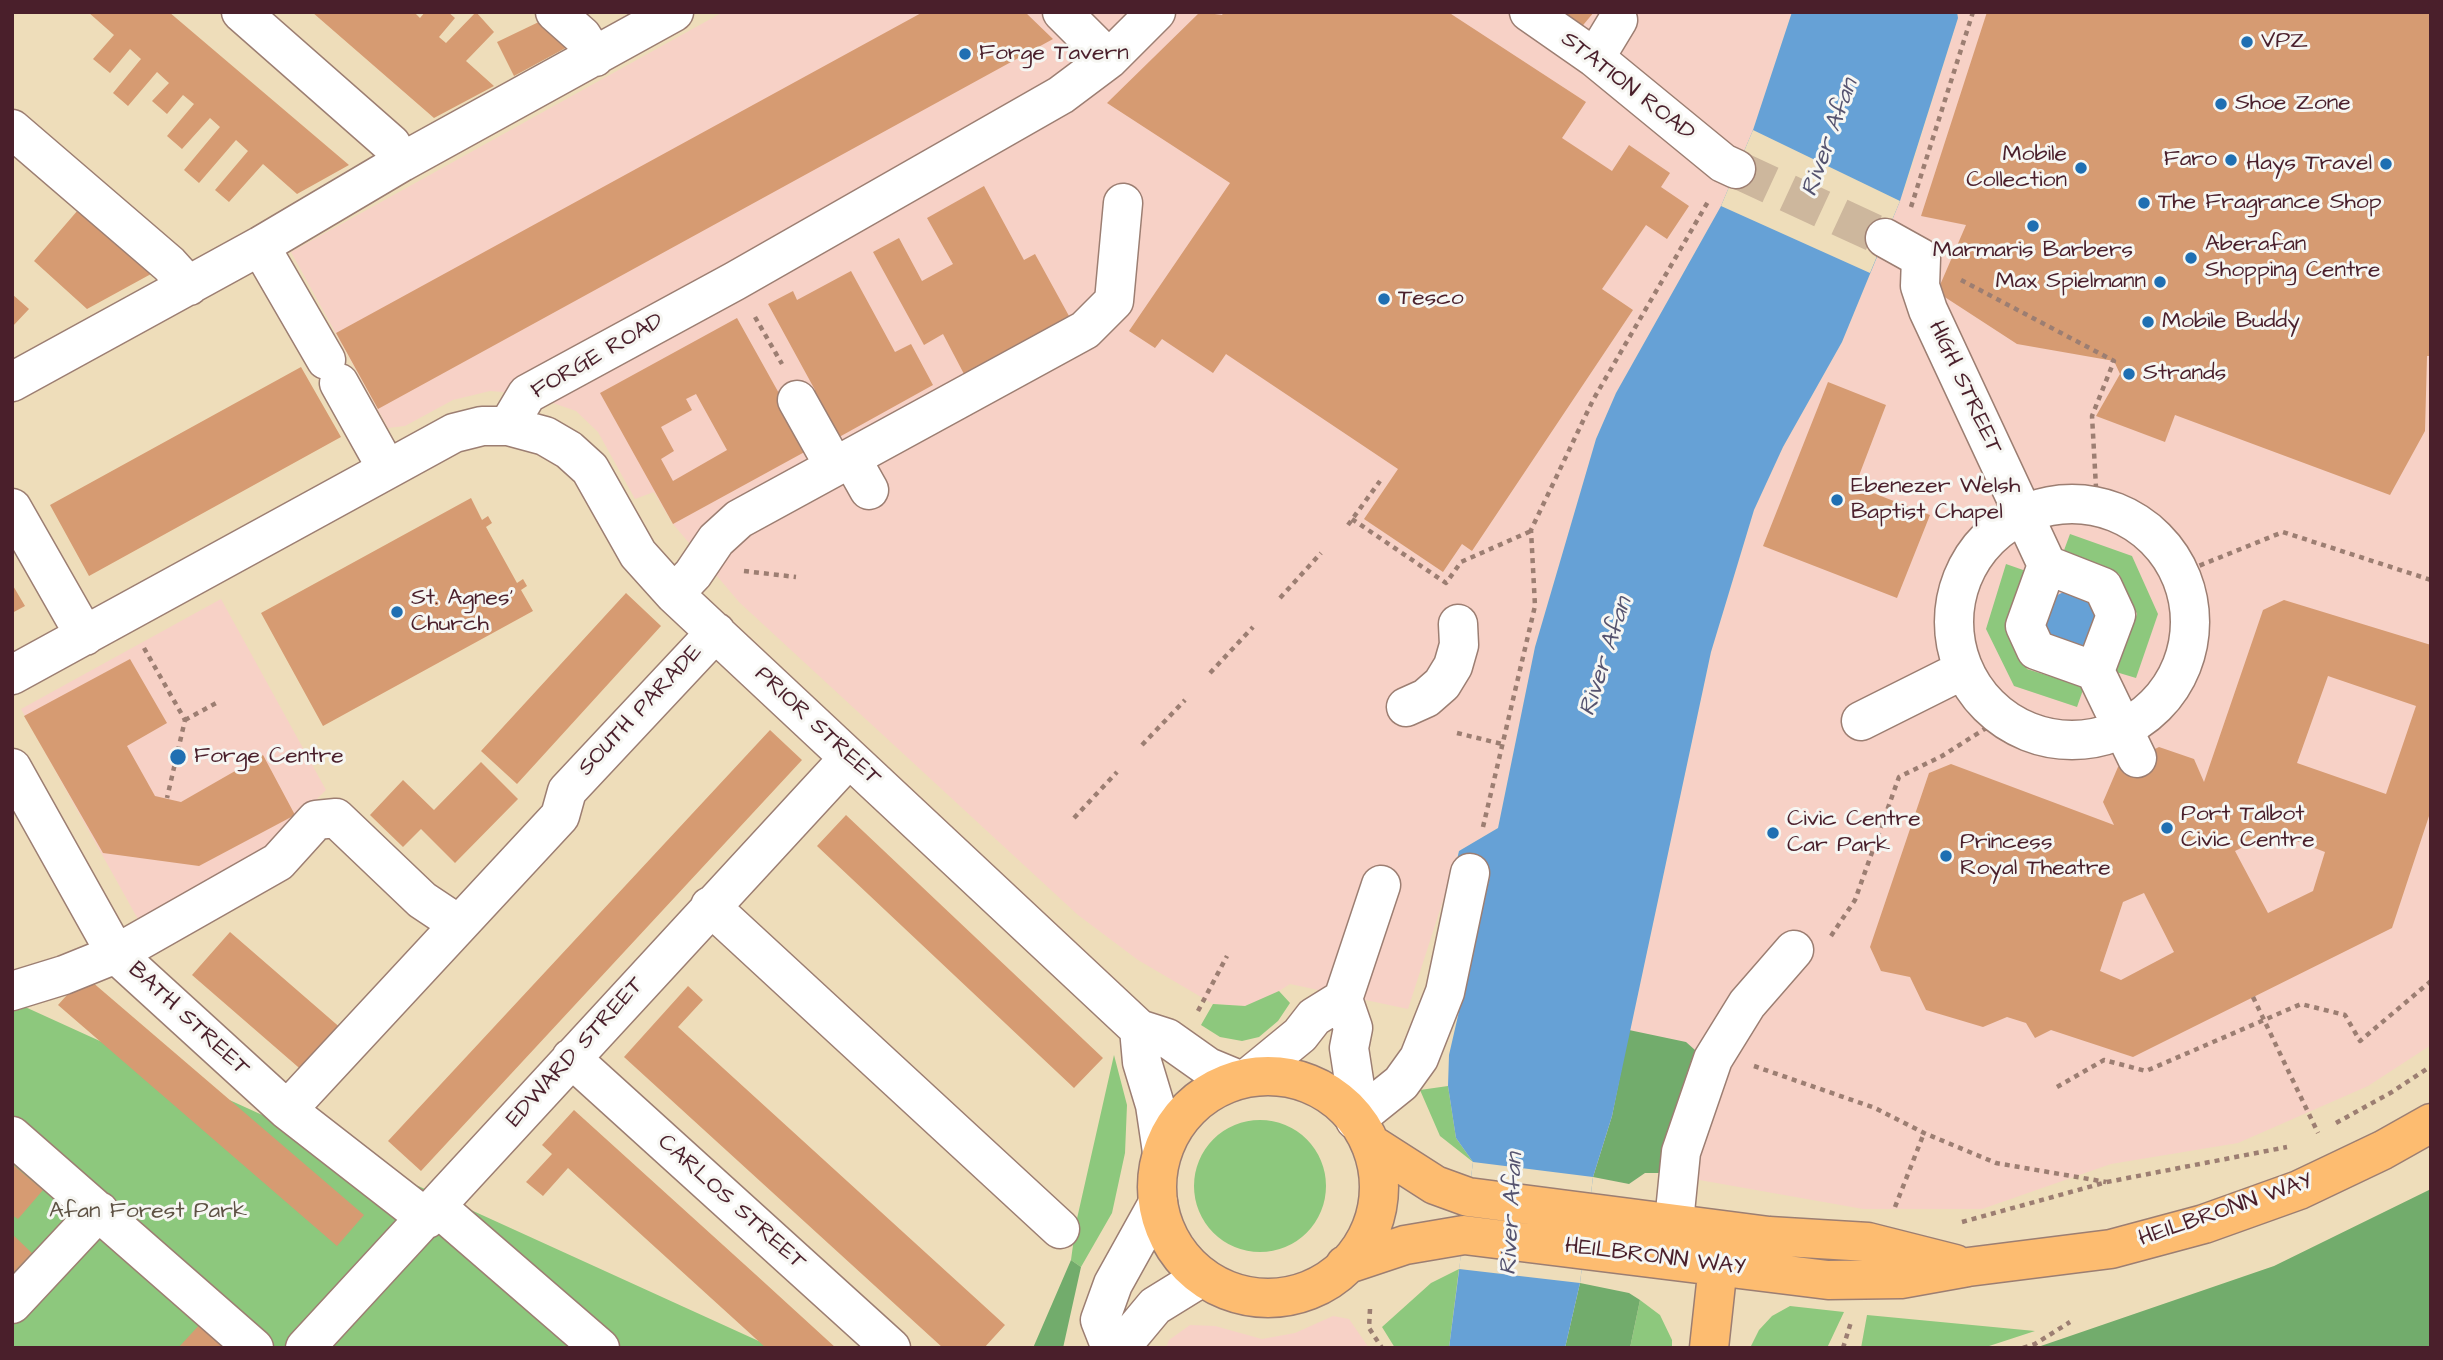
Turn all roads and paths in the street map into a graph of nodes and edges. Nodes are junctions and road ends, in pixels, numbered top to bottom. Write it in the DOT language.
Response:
graph roads {
  1 [pos="241,12"];
  2 [pos="555,12"];
  3 [pos="674,12"];
  4 [pos="1062,12"];
  5 [pos="1156,12"];
  6 [pos="1529,12"];
  7 [pos="1973,12"];
  8 [pos="1618,20"];
  9 [pos="595,57"];
  10 [pos="1595,58"];
  11 [pos="1109,59"];
  12 [pos="12,129"];
  13 [pos="402,162"];
  14 [pos="1729,166"];
  15 [pos="1123,203"];
  16 [pos="260,246"];
  17 [pos="1902,247"];
  18 [pos="735,281"];
  19 [pos="189,286"];
  20 [pos="12,382"];
  21 [pos="797,400"];
  22 [pos="508,426"];
  23 [pos="387,469"];
  24 [pos="851,471"];
  25 [pos="1380,481"];
  26 [pos="2097,505"];
  27 [pos="12,508"];
  28 [pos="2023,513"];
  29 [pos="1352,519"];
  30 [pos="1348,525"];
  31 [pos="1531,530"];
  32 [pos="1321,553"];
  33 [pos="2047,565"];
  34 [pos="2181,573"];
  35 [pos="2431,580"];
  36 [pos="674,594"];
  37 [pos="1280,598"];
  38 [pos="124,613"];
  39 [pos="1458,624"];
  40 [pos="1253,627"];
  41 [pos="716,632"];
  42 [pos="85,636"];
  43 [pos="1963,670"];
  44 [pos="2095,671"];
  45 [pos="1210,673"];
  46 [pos="12,675"];
  47 [pos="1185,700"];
  48 [pos="218,702"];
  49 [pos="1406,707"];
  50 [pos="185,720"];
  51 [pos="1861,722"];
  52 [pos="1457,733"];
  53 [pos="1502,744"];
  54 [pos="2130,744"];
  55 [pos="1142,746"];
  56 [pos="849,758"];
  57 [pos="12,768"];
  58 [pos="1117,772"];
  59 [pos="167,798"];
  60 [pos="1074,818"];
  61 [pos="1483,827"];
  62 [pos="1470,873"];
  63 [pos="1381,885"];
  64 [pos="710,906"];
  65 [pos="458,924"];
  66 [pos="1794,950"];
  67 [pos="117,954"];
  68 [pos="1227,956"];
  69 [pos="2431,981"];
  70 [pos="12,991"];
  71 [pos="2253,997"];
  72 [pos="1343,999"];
  73 [pos="2263,1020"];
  74 [pos="1139,1029"];
  75 [pos="1177,1045"];
  76 [pos="570,1058"];
  77 [pos="1746,1064"];
  78 [pos="2431,1066"];
  79 [pos="1243,1078"];
  80 [pos="2057,1087"];
  81 [pos="286,1110"];
  82 [pos="2431,1123"];
  83 [pos="1359,1125"];
  84 [pos="1924,1133"];
  85 [pos="2318,1133"];
  86 [pos="12,1136"];
  87 [pos="2307,1139"];
  88 [pos="2296,1145"];
  89 [pos="1162,1153"];
  90 [pos="2107,1182"];
  91 [pos="1158,1203"];
  92 [pos="99,1211"];
  93 [pos="1894,1211"];
  94 [pos="432,1213"];
  95 [pos="1674,1222"];
  96 [pos="1954,1224"];
  97 [pos="1060,1229"];
  98 [pos="1345,1265"];
  99 [pos="1718,1265"];
  100 [pos="1968,1267"];
  101 [pos="1202,1277"];
  102 [pos="12,1304"];
  103 [pos="1370,1309"];
  104 [pos="1852,1318"];
  105 [pos="2070,1322"];
  106 [pos="254,1348"];
  107 [pos="305,1348"];
  108 [pos="600,1348"];
  109 [pos="891,1348"];
  110 [pos="1111,1348"];
  111 [pos="1120,1348"];
  112 [pos="1382,1348"];
  113 [pos="1709,1348"];
  114 [pos="1843,1348"];
  115 [pos="2023,1348"];
  1 -- 13 [label="street"];
  2 -- 9 [label="street"];
  3 -- 9 [label="street"];
  4 -- 11 [label="street"];
  5 -- 11 [label="street, FORGE ROAD"];
  6 -- 10 [label="street, STATION ROAD"];
  7 -- 17 [label="path"];
  8 -- 10 [label="street"];
  9 -- 13 [label="street"];
  10 -- 14 [label="street, STATION ROAD"];
  11 -- 18 [label="street, FORGE ROAD"];
  12 -- 19 [label="street"];
  13 -- 16 [label="street"];
  14 -- 31 [label="path"];
  15 -- 24 [label="street"];
  16 -- 19 [label="street"];
  16 -- 23 [label="street"];
  17 -- 26 [label="path"];
  17 -- 28 [label="street, HIGH STREET"];
  18 -- 21 [label="path"];
  18 -- 22 [label="street, FORGE ROAD"];
  19 -- 20 [label="street"];
  21 -- 24 [label="street"];
  22 -- 23 [label="street"];
  22 -- 36 [label="street, PRIOR STREET"];
  23 -- 38 [label="street"];
  24 -- 36 [label="street"];
  25 -- 29 [label="path"];
  26 -- 28 [label="street"];
  26 -- 34 [label="street"];
  27 -- 42 [label="street"];
  28 -- 33 [label="street, HIGH STREET"];
  28 -- 43 [label="street"];
  29 -- 30 [label="path"];
  29 -- 31 [label="path"];
  31 -- 53 [label="path"];
  32 -- 37 [label="path"];
  33 -- 44 [label="street"];
  33 -- 44 [label="street"];
  34 -- 35 [label="path"];
  34 -- 54 [label="street"];
  36 -- 41 [label="street, PRIOR STREET"];
  38 -- 42 [label="street"];
  38 -- 50 [label="path"];
  39 -- 49 [label="street"];
  40 -- 45 [label="path"];
  41 -- 56 [label="street, PRIOR STREET"];
  41 -- 65 [label="street, SOUTH PARADE"];
  42 -- 46 [label="street"];
  43 -- 51 [label="street"];
  43 -- 54 [label="street"];
  44 -- 54 [label="street"];
  47 -- 55 [label="path"];
  48 -- 50 [label="path"];
  50 -- 59 [label="path"];
  52 -- 53 [label="path"];
  53 -- 61 [label="path"];
  56 -- 64 [label="street, EDWARD STREET"];
  56 -- 74 [label="street, PRIOR STREET"];
  57 -- 67 [label="street, BATH STREET"];
  58 -- 60 [label="path"];
  62 -- 83 [label="street"];
  63 -- 72 [label="street"];
  64 -- 76 [label="street, EDWARD STREET"];
  64 -- 97 [label="street"];
  65 -- 67 [label="street"];
  65 -- 81 [label="street"];
  66 -- 95 [label="street"];
  67 -- 70 [label="street"];
  67 -- 81 [label="street, BATH STREET"];
  68 -- 75 [label="path"];
  69 -- 73 [label="path"];
  71 -- 73 [label="path"];
  72 -- 79 [label="street"];
  72 -- 83 [label="street"];
  73 -- 80 [label="path"];
  73 -- 85 [label="path"];
  74 -- 75 [label="street, PRIOR STREET"];
  74 -- 89 [label="street"];
  75 -- 79 [label="street, PRIOR STREET"];
  76 -- 94 [label="street, EDWARD STREET"];
  76 -- 109 [label="street, CARLOS STREET"];
  77 -- 84 [label="path"];
  78 -- 85 [label="path"];
  79 -- 83 [label="main road, HEILBRONN WAY"];
  79 -- 89 [label="main road, HEILBRONN WAY"];
  81 -- 94 [label="street, BATH STREET"];
  82 -- 100 [label="main road, HEILBRONN WAY"];
  83 -- 95 [label="main road, HEILBRONN WAY"];
  83 -- 98 [label="main road, HEILBRONN WAY"];
  84 -- 90 [label="path"];
  84 -- 93 [label="path"];
  85 -- 87 [label="path"];
  86 -- 92 [label="street"];
  88 -- 90 [label="path"];
  89 -- 91 [label="main road, HEILBRONN WAY"];
  90 -- 96 [label="path"];
  91 -- 101 [label="main road, HEILBRONN WAY"];
  91 -- 110 [label="street"];
  92 -- 102 [label="street"];
  92 -- 106 [label="street"];
  94 -- 107 [label="street, EDWARD STREET"];
  94 -- 108 [label="street, BATH STREET"];
  95 -- 100 [label="main road, HEILBRONN WAY"];
  98 -- 99 [label="main road, HEILBRONN WAY"];
  98 -- 101 [label="main road, HEILBRONN WAY"];
  99 -- 100 [label="main road, HEILBRONN WAY"];
  99 -- 113 [label="main road"];
  101 -- 111 [label="street"];
  103 -- 112 [label="path"];
  104 -- 114 [label="path"];
  105 -- 115 [label="path"];
}
